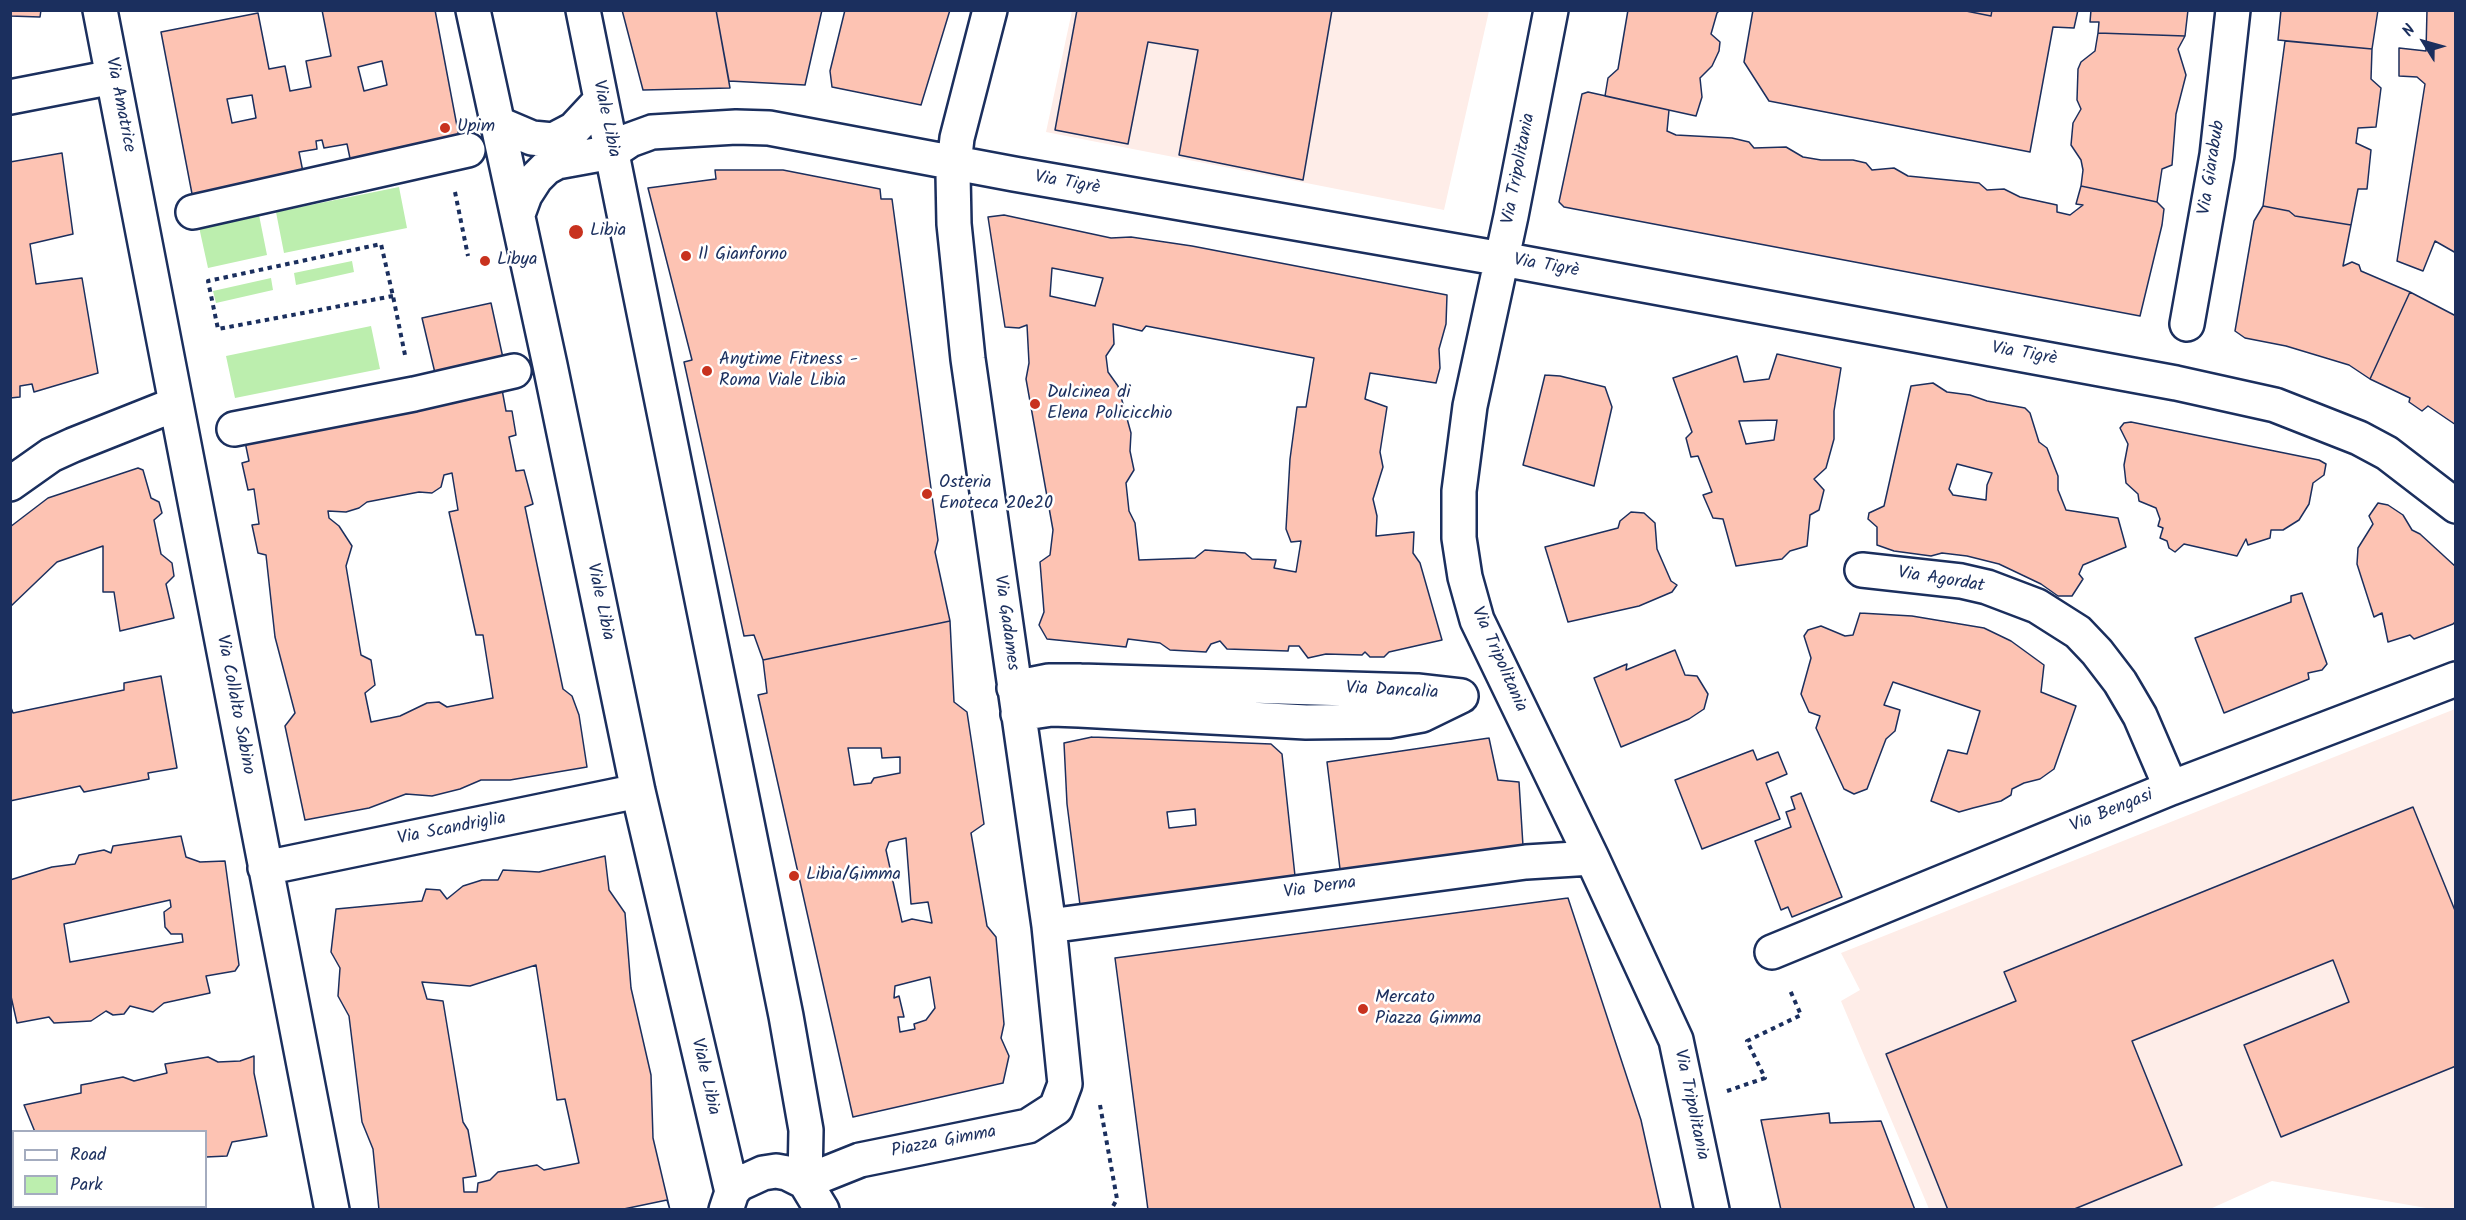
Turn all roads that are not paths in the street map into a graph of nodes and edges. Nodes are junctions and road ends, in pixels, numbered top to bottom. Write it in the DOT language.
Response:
graph roads {
  1 [pos="100,10"];
  2 [pos="473,10"];
  3 [pos="583,10"];
  4 [pos="990,10"];
  5 [pos="1551,10"];
  6 [pos="2233,10"];
  7 [pos="113,77"];
  8 [pos="10,97"];
  9 [pos="601,100"];
  10 [pos="499,124"];
  11 [pos="468,150"];
  12 [pos="612,152"];
  13 [pos="954,161"];
  14 [pos="138,200"];
  15 [pos="193,212"];
  16 [pos="518,214"];
  17 [pos="1502,259"];
  18 [pos="2187,324"];
  19 [pos="514,371"];
  20 [pos="176,404"];
  21 [pos="234,429"];
  22 [pos="10,484"];
  23 [pos="2456,506"];
  24 [pos="1862,570"];
  25 [pos="2456,679"];
  26 [pos="1080,696"];
  27 [pos="1016,701"];
  28 [pos="2171,788"];
  29 [pos="638,791"];
  30 [pos="1592,858"];
  31 [pos="265,868"];
  32 [pos="1049,926"];
  33 [pos="1772,952"];
  34 [pos="1065,1084"];
  35 [pos="805,1182"];
  36 [pos="729,1201"];
  37 [pos="332,1209"];
  38 [pos="822,1209"];
  39 [pos="1712,1209"];
  1 -- 7 [label="street, Via Amatrice"];
  2 -- 10 [label="street, Viale Libia"];
  3 -- 9 [label="street, Viale Libia"];
  4 -- 13 [label="street, Via Gadames"];
  5 -- 17 [label="street, Via Tripolitania"];
  6 -- 18 [label="street, Via Giarabub"];
  7 -- 8 [label="street"];
  7 -- 14 [label="street, Via Amatrice"];
  9 -- 10 [label="street"];
  9 -- 12 [label="street, Viale Libia"];
  10 -- 16 [label="street, Viale Libia"];
  11 -- 15 [label="street"];
  12 -- 13 [label="street, Via Tigrè"];
  12 -- 16 [label="street, Via Tigrè"];
  12 -- 35 [label="street, Viale Libia"];
  13 -- 17 [label="street, Via Tigrè"];
  13 -- 27 [label="street, Via Gadames"];
  14 -- 20 [label="street, Via Collalto Sabino"];
  16 -- 29 [label="street, Viale Libia"];
  17 -- 23 [label="street, Via Tigrè"];
  17 -- 30 [label="street, Via Tripolitania"];
  19 -- 21 [label="street"];
  20 -- 22 [label="street"];
  20 -- 31 [label="street, Via Collalto Sabino"];
  24 -- 28 [label="street, Via Agordat"];
  25 -- 28 [label="street, Via Bengasi"];
  26 -- 26 [label="street, Via Dancalia"];
  26 -- 27 [label="street, Via Dancalia"];
  27 -- 32 [label="street, Via Gadames"];
  28 -- 33 [label="street, Via Bengasi"];
  29 -- 31 [label="street, Via Scandriglia"];
  29 -- 36 [label="street, Viale Libia"];
  30 -- 32 [label="street, Via Derna"];
  30 -- 39 [label="street, Via Tripolitania"];
  31 -- 37 [label="street, Via Collalto Sabino"];
  32 -- 34 [label="street, Via Gadames"];
  34 -- 35 [label="street, Piazza Gimma"];
  35 -- 36 [label="street"];
  35 -- 38 [label="street"];
}
